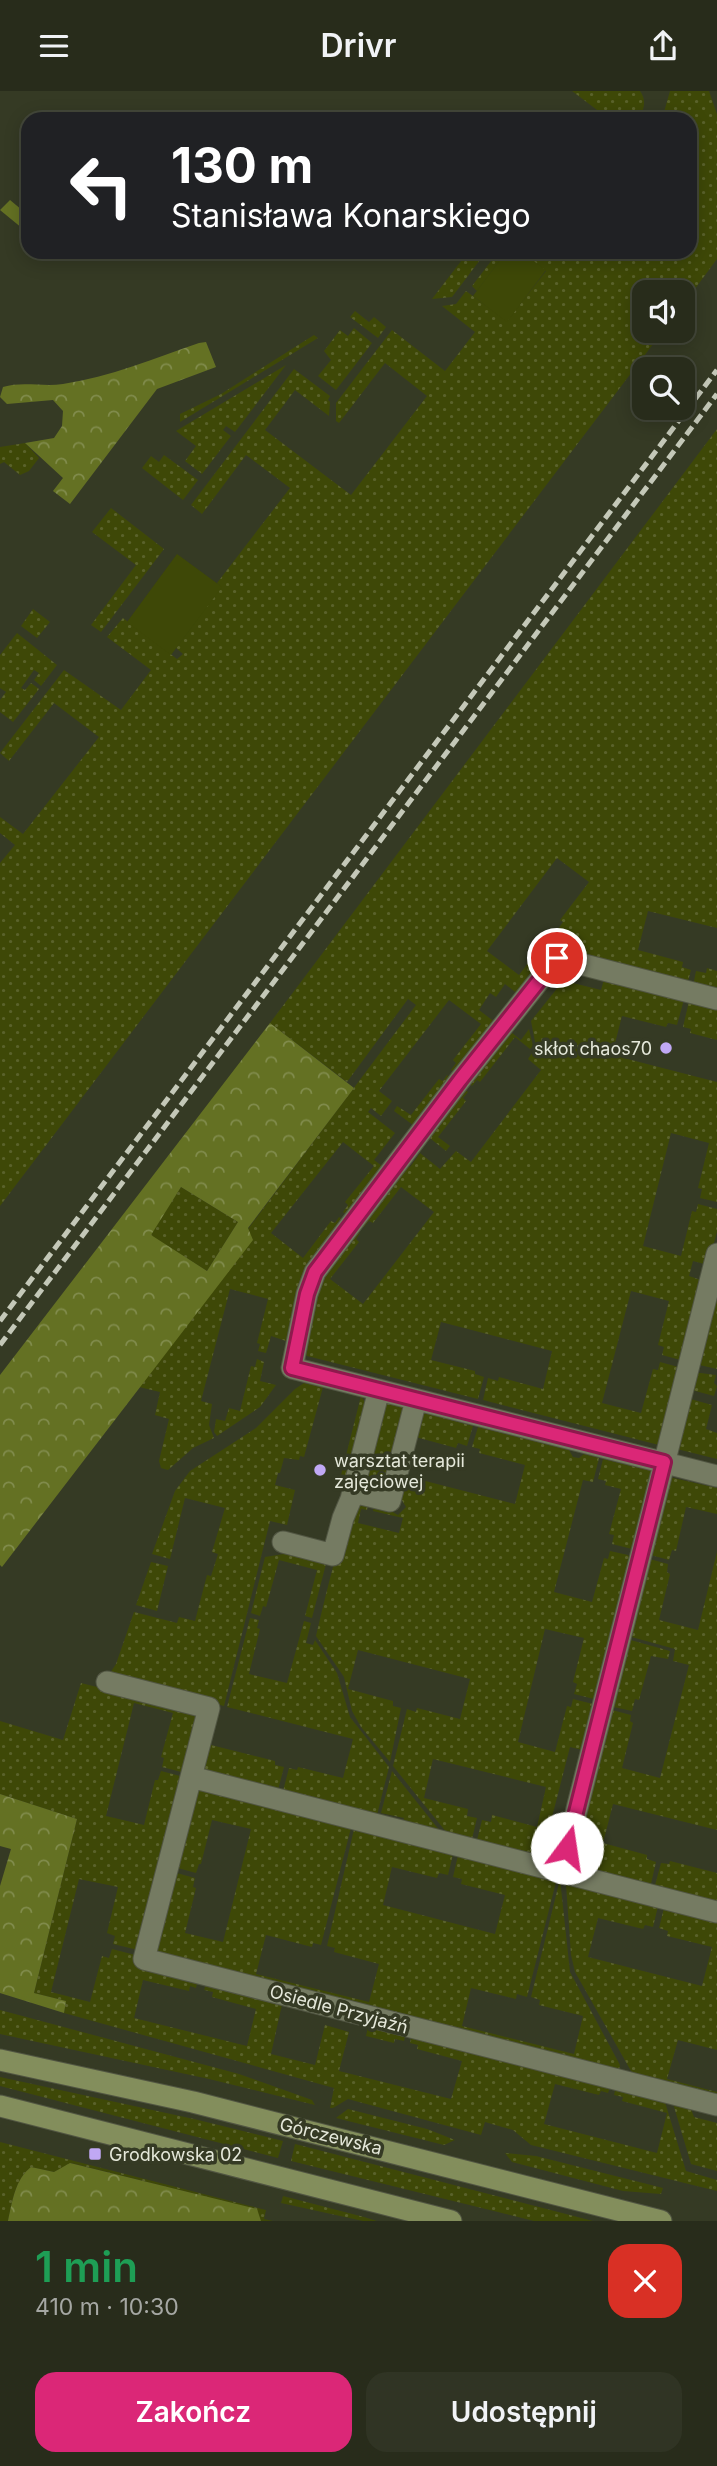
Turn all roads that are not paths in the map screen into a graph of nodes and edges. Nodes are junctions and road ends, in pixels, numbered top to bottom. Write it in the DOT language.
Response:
graph roads {
  1 [pos="717,999"];
  2 [pos="717,1254"];
  3 [pos="379,1390"];
  4 [pos="416,1400"];
  5 [pos="664,1462"];
  6 [pos="717,1476"];
  7 [pos="353,1492"];
  8 [pos="283,1542"];
  9 [pos="107,1682"];
  10 [pos="191,1777"];
  11 [pos="561,1872"];
  12 [pos="717,1912"];
  13 [pos="0,2060"];
  14 [pos="717,2105"];
  15 [pos="0,2106"];
  16 [pos="451,2221"];
  17 [pos="661,2221"];
  1 -- 3 [label="street"];
  2 -- 5 [label="street"];
  3 -- 4 [label="street"];
  3 -- 7 [label="street"];
  4 -- 5 [label="street"];
  4 -- 7 [label="street"];
  5 -- 6 [label="street"];
  5 -- 11 [label="street"];
  7 -- 8 [label="street"];
  9 -- 10 [label="street, Osiedle Przyjaźń"];
  10 -- 11 [label="street"];
  10 -- 14 [label="street, Osiedle Przyjaźń"];
  11 -- 12 [label="street"];
  13 -- 17 [label="main road, Górczewska"];
  15 -- 16 [label="main road"];
}
